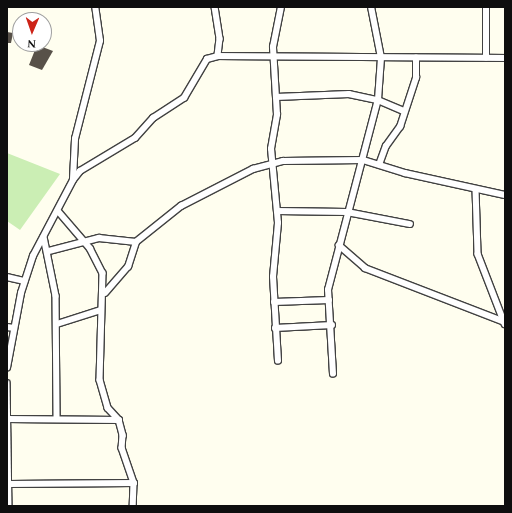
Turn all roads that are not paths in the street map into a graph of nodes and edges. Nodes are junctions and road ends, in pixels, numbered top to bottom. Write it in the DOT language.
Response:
graph roads {
  1 [pos="95,7"];
  2 [pos="215,7"];
  3 [pos="282,7"];
  4 [pos="371,7"];
  5 [pos="486,7"];
  6 [pos="218,56"];
  7 [pos="274,56"];
  8 [pos="381,58"];
  9 [pos="416,58"];
  10 [pos="486,58"];
  11 [pos="505,58"];
  12 [pos="276,97"];
  13 [pos="378,100"];
  14 [pos="404,111"];
  15 [pos="363,160"];
  16 [pos="271,163"];
  17 [pos="379,165"];
  18 [pos="73,180"];
  19 [pos="476,189"];
  20 [pos="505,195"];
  21 [pos="277,211"];
  22 [pos="59,212"];
  23 [pos="347,212"];
  24 [pos="410,224"];
  25 [pos="44,237"];
  26 [pos="83,240"];
  27 [pos="136,242"];
  28 [pos="339,245"];
  29 [pos="49,251"];
  30 [pos="7,278"];
  31 [pos="24,282"];
  32 [pos="105,293"];
  33 [pos="329,300"];
  34 [pos="274,302"];
  35 [pos="101,310"];
  36 [pos="505,323"];
  37 [pos="57,324"];
  38 [pos="332,325"];
  39 [pos="7,327"];
  40 [pos="14,328"];
  41 [pos="275,328"];
  42 [pos="8,356"];
  43 [pos="278,361"];
  44 [pos="7,368"];
  45 [pos="333,374"];
  46 [pos="7,383"];
  47 [pos="57,418"];
  48 [pos="8,419"];
  49 [pos="119,420"];
  50 [pos="134,483"];
  51 [pos="9,484"];
  52 [pos="9,506"];
  53 [pos="133,506"];
  1 -- 18 [label="street"];
  2 -- 6 [label="street"];
  3 -- 7 [label="street"];
  4 -- 8 [label="street"];
  5 -- 10 [label="street"];
  6 -- 7 [label="street"];
  6 -- 18 [label="street"];
  7 -- 8 [label="street"];
  7 -- 12 [label="street"];
  8 -- 9 [label="street"];
  8 -- 13 [label="street"];
  9 -- 10 [label="street"];
  9 -- 14 [label="street"];
  10 -- 11 [label="street"];
  12 -- 13 [label="street"];
  12 -- 16 [label="street"];
  13 -- 14 [label="street"];
  13 -- 15 [label="street"];
  14 -- 17 [label="street"];
  15 -- 16 [label="street"];
  15 -- 17 [label="street"];
  15 -- 23 [label="street"];
  16 -- 21 [label="street"];
  16 -- 27 [label="street"];
  17 -- 19 [label="street"];
  18 -- 22 [label="street"];
  19 -- 20 [label="street"];
  19 -- 36 [label="street"];
  21 -- 23 [label="street"];
  21 -- 34 [label="street"];
  22 -- 25 [label="street"];
  22 -- 26 [label="street"];
  23 -- 24 [label="street"];
  23 -- 28 [label="street"];
  25 -- 29 [label="street"];
  25 -- 31 [label="street"];
  26 -- 27 [label="street"];
  26 -- 29 [label="street"];
  26 -- 32 [label="street"];
  27 -- 32 [label="street"];
  28 -- 33 [label="street"];
  28 -- 36 [label="street"];
  29 -- 37 [label="street"];
  30 -- 31 [label="street"];
  31 -- 40 [label="street"];
  32 -- 35 [label="street"];
  33 -- 34 [label="street"];
  33 -- 38 [label="street"];
  34 -- 41 [label="street"];
  35 -- 37 [label="street"];
  35 -- 49 [label="street"];
  37 -- 47 [label="street"];
  38 -- 41 [label="street"];
  38 -- 45 [label="street"];
  39 -- 40 [label="street"];
  40 -- 42 [label="street"];
  41 -- 43 [label="street"];
  42 -- 44 [label="street"];
  46 -- 48 [label="street"];
  47 -- 48 [label="street"];
  47 -- 49 [label="street"];
  48 -- 51 [label="street"];
  49 -- 50 [label="street"];
  50 -- 51 [label="street"];
  50 -- 53 [label="street"];
  51 -- 52 [label="street"];
}
